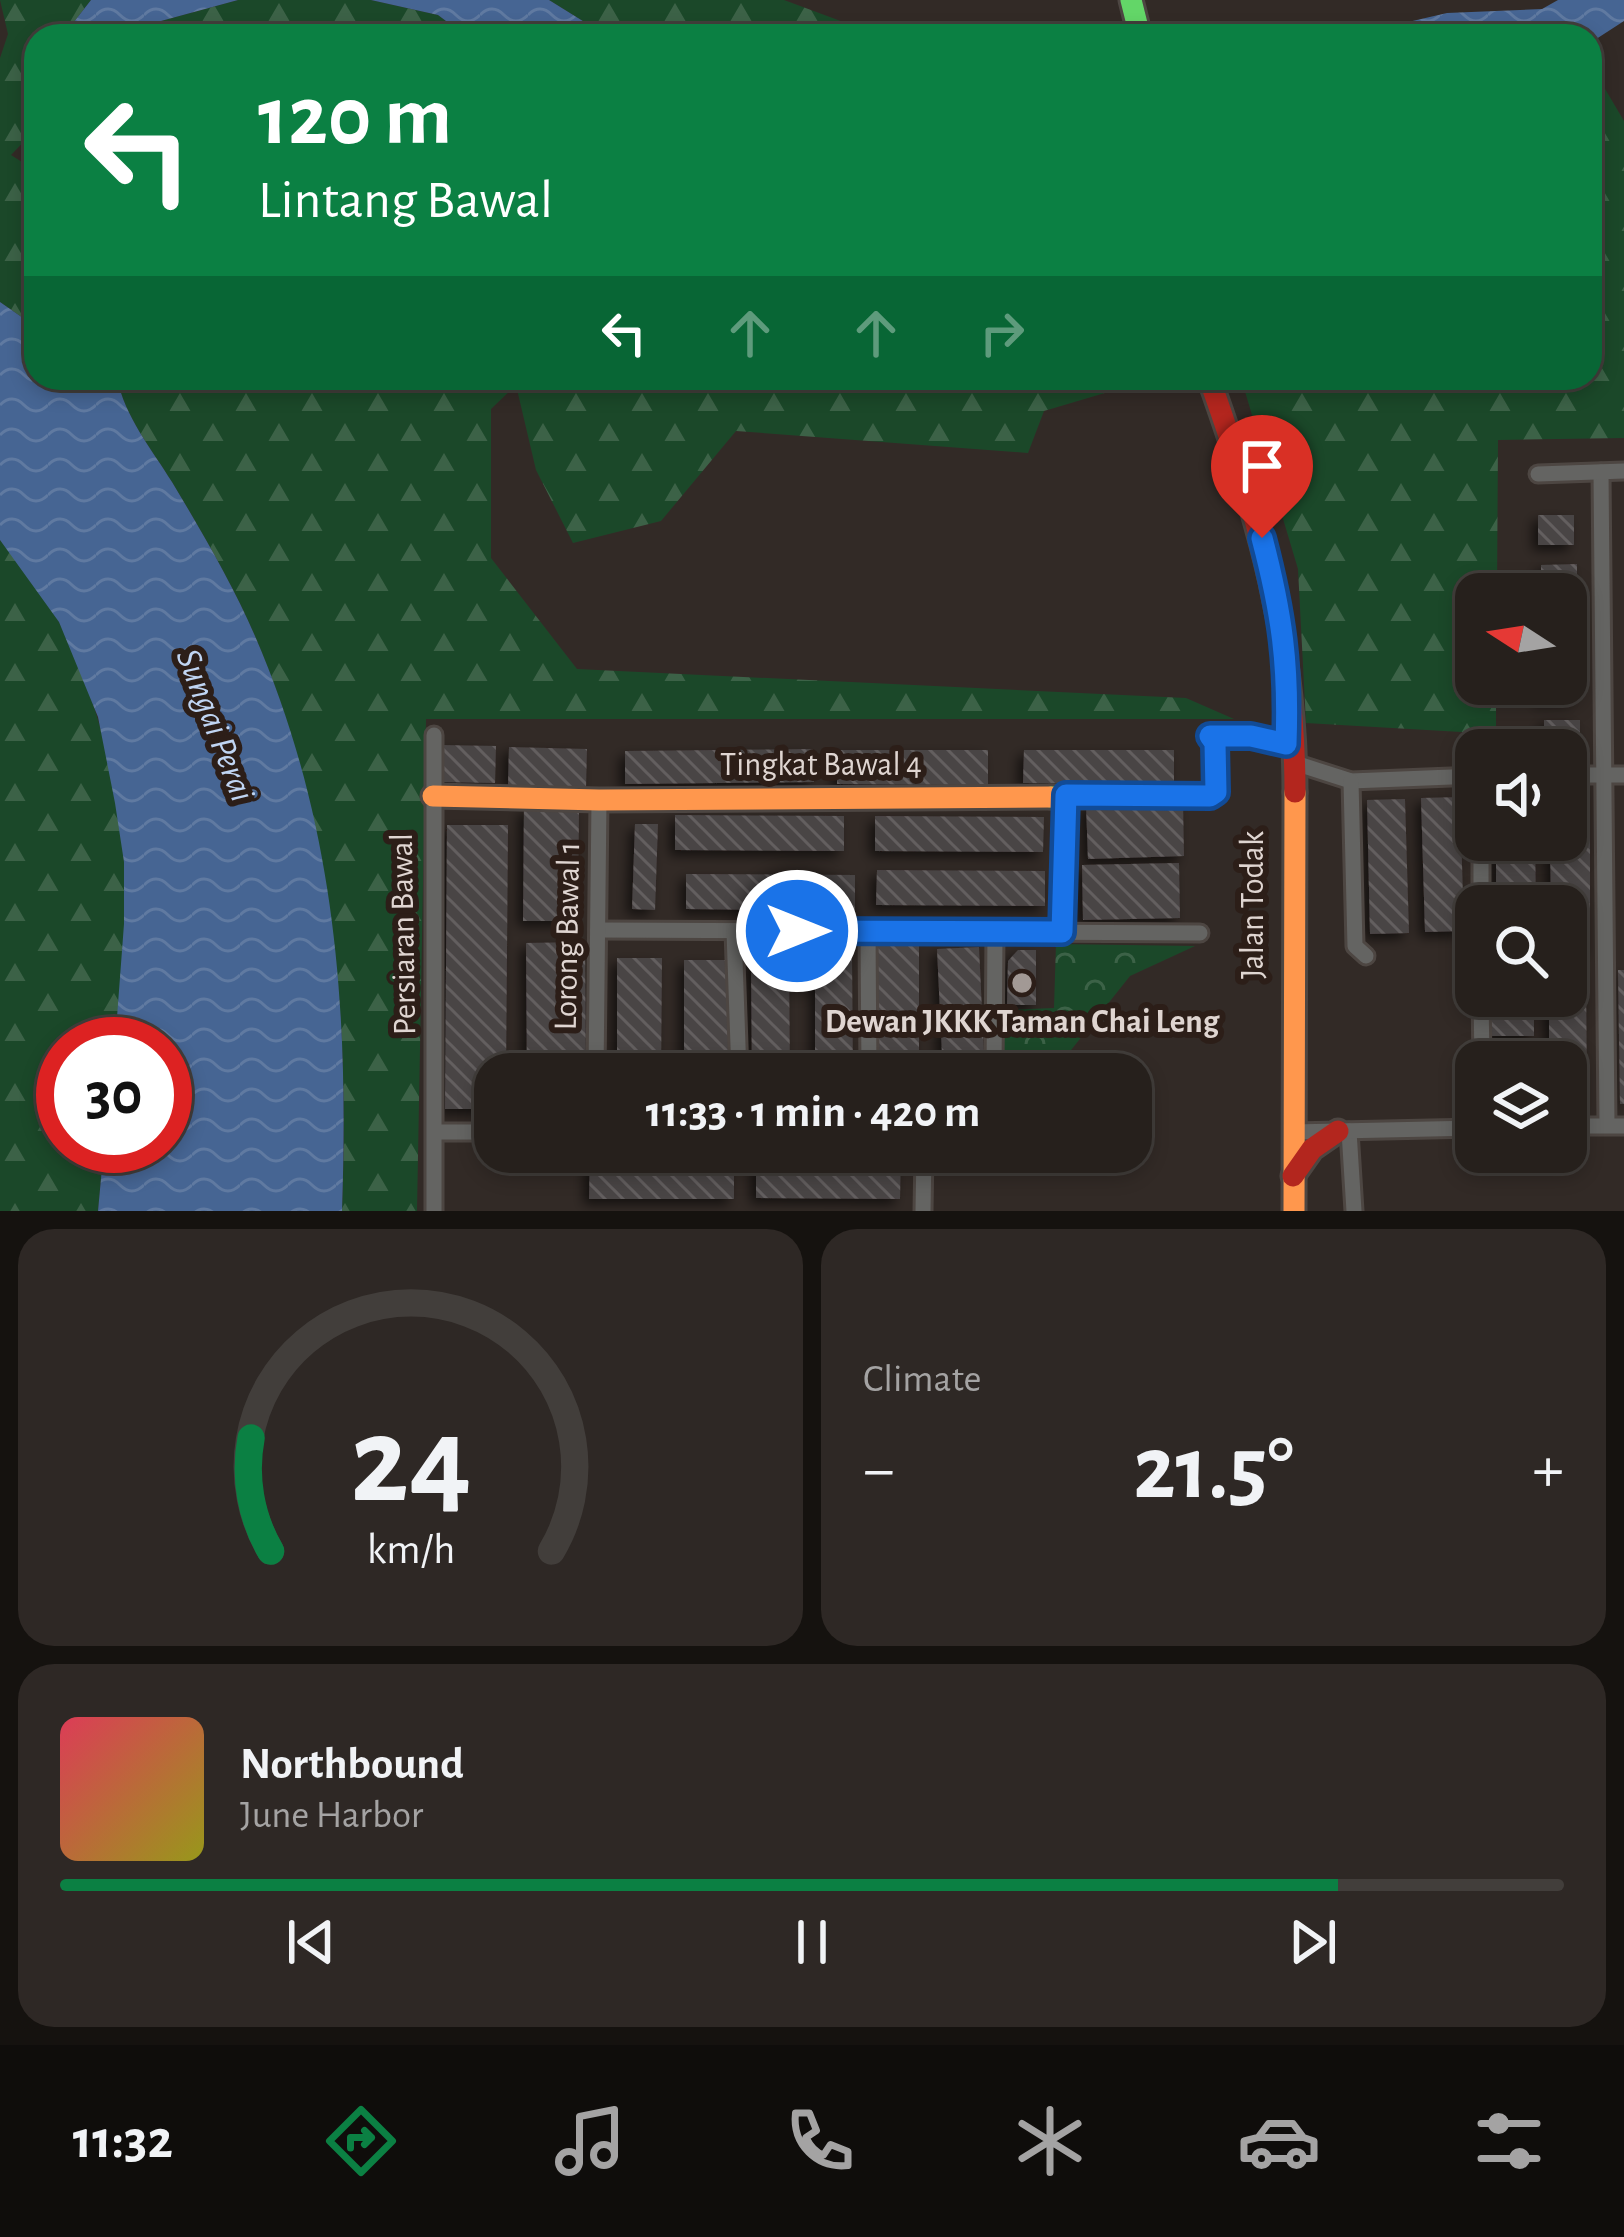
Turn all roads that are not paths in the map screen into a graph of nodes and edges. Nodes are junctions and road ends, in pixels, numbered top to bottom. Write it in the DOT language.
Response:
graph roads {
  1 [pos="1213,390"];
  2 [pos="1624,471"];
  3 [pos="1601,472"];
  4 [pos="1538,474"];
  5 [pos="434,735"];
  6 [pos="1290,753"];
  7 [pos="1587,775"];
  8 [pos="1604,775"];
  9 [pos="1624,775"];
  10 [pos="1455,777"];
  11 [pos="1351,781"];
  12 [pos="1066,795"];
  13 [pos="433,796"];
  14 [pos="599,800"];
  15 [pos="598,930"];
  16 [pos="734,931"];
  17 [pos="868,932"];
  18 [pos="994,932"];
  19 [pos="1062,932"];
  20 [pos="1200,933"];
  21 [pos="1366,956"];
  22 [pos="596,1053"];
  23 [pos="738,1053"];
  24 [pos="869,1053"];
  25 [pos="994,1053"];
  26 [pos="1297,1088"];
  27 [pos="1615,1126"];
  28 [pos="1455,1128"];
  29 [pos="1344,1131"];
  30 [pos="437,1132"];
  31 [pos="474,1132"];
  32 [pos="1293,1132"];
  33 [pos="924,1173"];
  34 [pos="1293,1176"];
  35 [pos="434,1211"];
  36 [pos="923,1211"];
  37 [pos="1294,1211"];
  38 [pos="1354,1211"];
  1 -- 6 [label="main road, Jalan Todak"];
  2 -- 3 [label="street"];
  3 -- 4 [label="street"];
  3 -- 8 [label="street"];
  5 -- 13 [label="street, Persiaran Bawal"];
  6 -- 11 [label="street"];
  6 -- 12 [label="main road, Tingkat Bawal 4"];
  6 -- 26 [label="main road, Jalan Todak"];
  6 -- 32 [label="main road, Jalan Todak"];
  7 -- 8 [label="street"];
  8 -- 9 [label="street"];
  8 -- 27 [label="street"];
  10 -- 11 [label="street"];
  11 -- 21 [label="street"];
  12 -- 14 [label="main road, Tingkat Bawal 4"];
  12 -- 19 [label="street"];
  13 -- 14 [label="main road, Tingkat Bawal 4"];
  13 -- 30 [label="street, Persiaran Bawal"];
  14 -- 15 [label="street, Lorong Bawal 1"];
  15 -- 16 [label="street"];
  15 -- 22 [label="street, Lorong Bawal 1"];
  16 -- 17 [label="street"];
  16 -- 23 [label="street"];
  17 -- 18 [label="street"];
  17 -- 24 [label="street"];
  18 -- 19 [label="street"];
  18 -- 25 [label="street"];
  19 -- 20 [label="street"];
  26 -- 29 [label="main road"];
  26 -- 32 [label="main road, Jalan Todak"];
  28 -- 29 [label="street"];
  29 -- 32 [label="street"];
  29 -- 34 [label="main road"];
  29 -- 38 [label="street"];
  30 -- 31 [label="street"];
  30 -- 35 [label="street, Persiaran Bawal"];
  32 -- 34 [label="main road, Jalan Todak"];
  33 -- 36 [label="street"];
  34 -- 37 [label="main road, Jalan Todak"];
}
